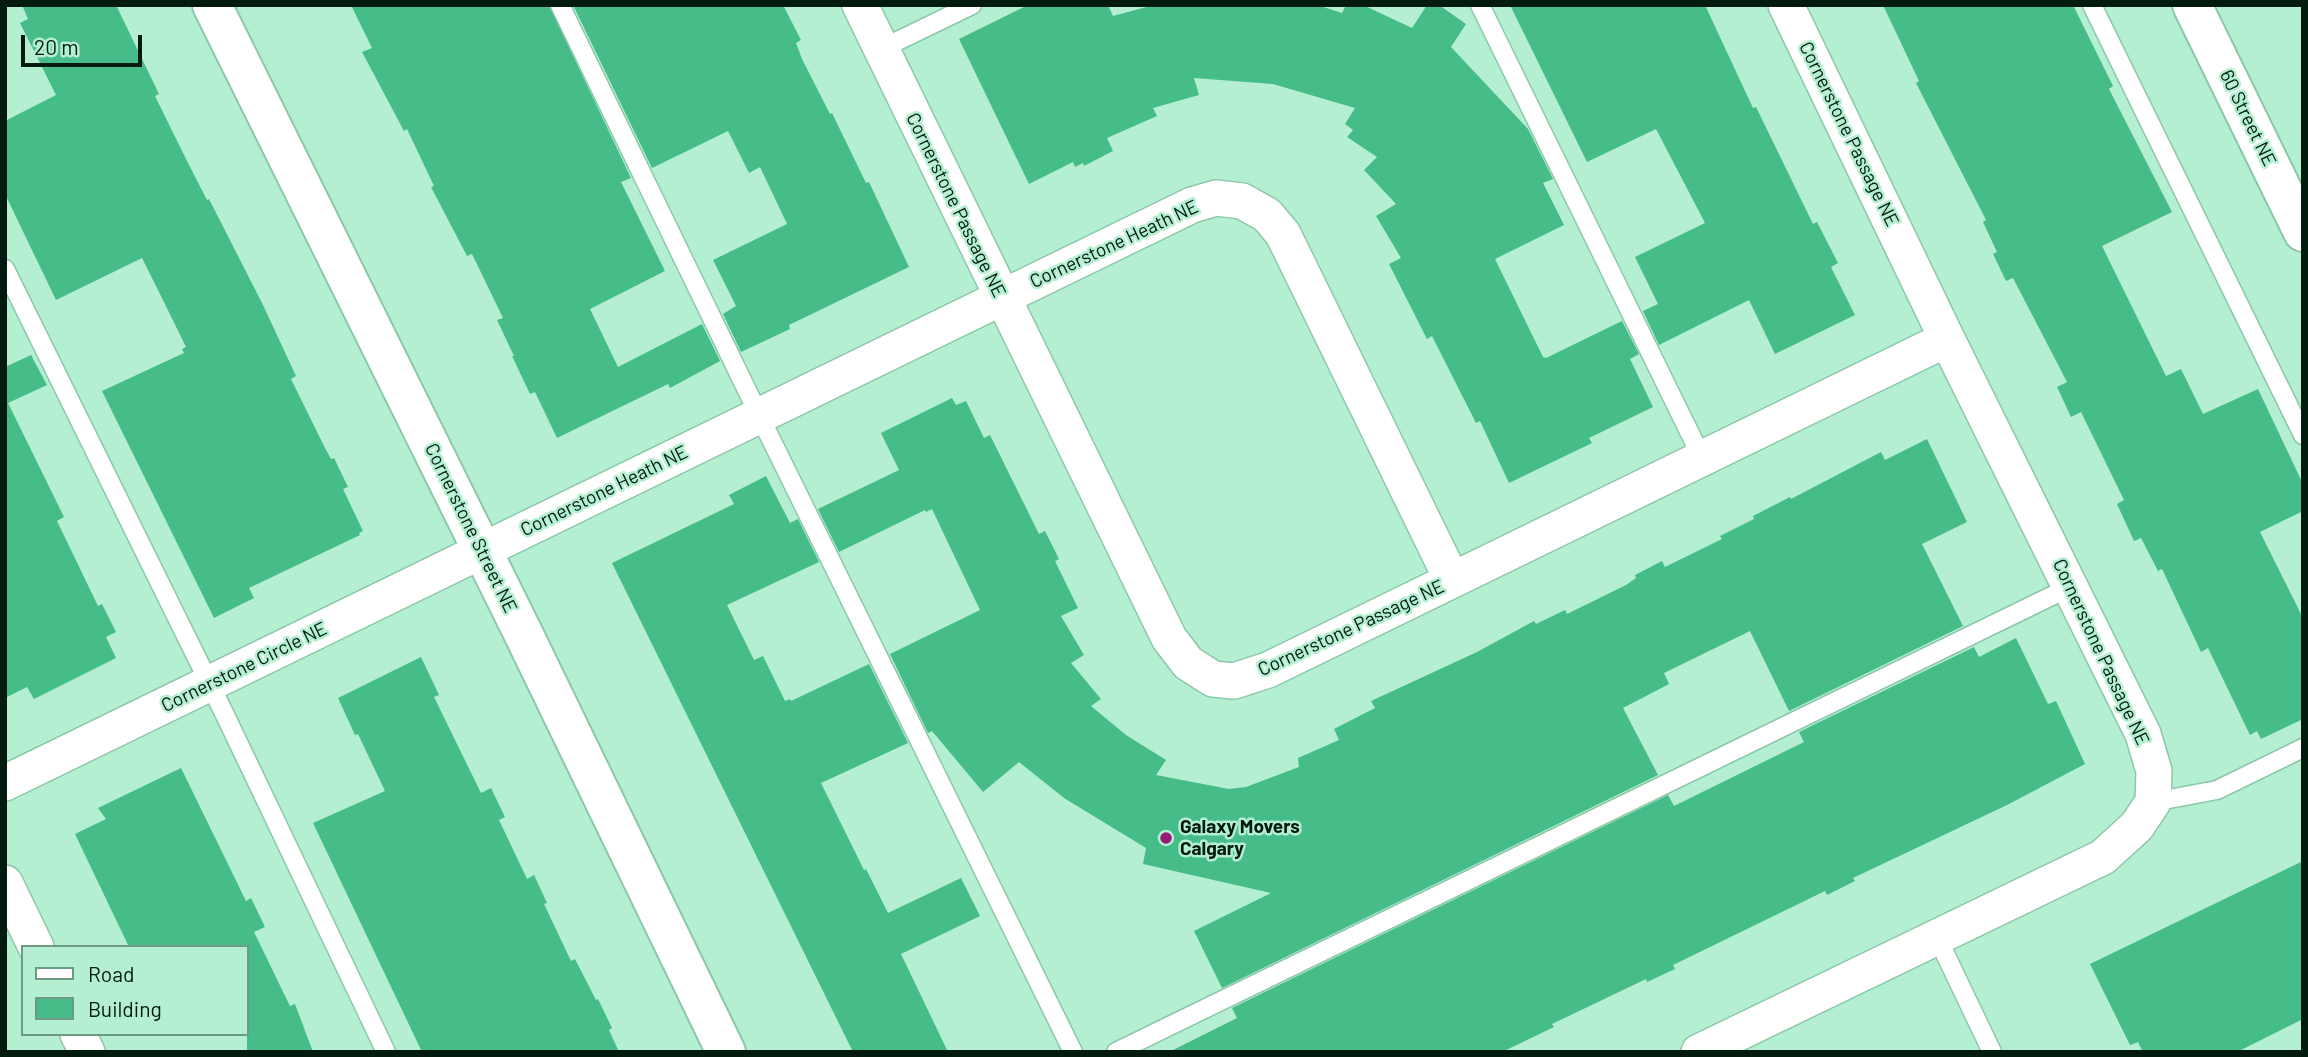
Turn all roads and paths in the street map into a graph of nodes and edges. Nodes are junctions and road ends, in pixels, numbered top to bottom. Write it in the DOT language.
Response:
graph roads {
  1 [pos="212,5"];
  2 [pos="560,5"];
  3 [pos="860,5"];
  4 [pos="972,5"];
  5 [pos="1480,5"];
  6 [pos="1786,5"];
  7 [pos="2092,5"];
  8 [pos="2192,5"];
  9 [pos="881,49"];
  10 [pos="2303,232"];
  11 [pos="5,269"];
  12 [pos="1001,298"];
  13 [pos="1947,339"];
  14 [pos="759,415"];
  15 [pos="2303,435"];
  16 [pos="1702,458"];
  17 [pos="482,550"];
  18 [pos="1452,580"];
  19 [pos="2070,587"];
  20 [pos="208,684"];
  21 [pos="2303,748"];
  22 [pos="5,783"];
  23 [pos="2153,802"];
  24 [pos="5,883"];
  25 [pos="1937,937"];
  26 [pos="35,945"];
  27 [pos="79,1036"];
  28 [pos="87,1052"];
  29 [pos="386,1052"];
  30 [pos="726,1052"];
  31 [pos="1073,1052"];
  32 [pos="1116,1052"];
  33 [pos="1699,1052"];
  34 [pos="1992,1052"];
  1 -- 17 [label="street, Cornerstone Street NE"];
  2 -- 14 [label="lane"];
  3 -- 9 [label="street, Cornerstone Passage NE"];
  4 -- 9 [label="lane"];
  5 -- 16 [label="lane"];
  6 -- 13 [label="street, Cornerstone Passage NE"];
  7 -- 15 [label="lane"];
  8 -- 10 [label="street, 60 Street NE"];
  9 -- 12 [label="street, Cornerstone Passage NE"];
  11 -- 20 [label="lane"];
  12 -- 14 [label="street, Cornerstone Heath NE"];
  12 -- 18 [label="street, Cornerstone Passage NE"];
  12 -- 18 [label="street, Cornerstone Heath NE"];
  13 -- 16 [label="street, Cornerstone Passage NE"];
  13 -- 19 [label="street, Cornerstone Passage NE"];
  14 -- 17 [label="street, Cornerstone Heath NE"];
  14 -- 31 [label="lane"];
  16 -- 18 [label="street, Cornerstone Passage NE"];
  17 -- 20 [label="street, Cornerstone Circle NE"];
  17 -- 30 [label="street, Cornerstone Street NE"];
  19 -- 23 [label="street, Cornerstone Passage NE"];
  19 -- 32 [label="lane"];
  20 -- 22 [label="street, Cornerstone Circle NE"];
  20 -- 29 [label="lane"];
  21 -- 23 [label="lane"];
  23 -- 25 [label="street"];
  24 -- 26 [label="street"];
  25 -- 33 [label="street"];
  25 -- 34 [label="lane"];
  27 -- 28 [label="street"];
}
